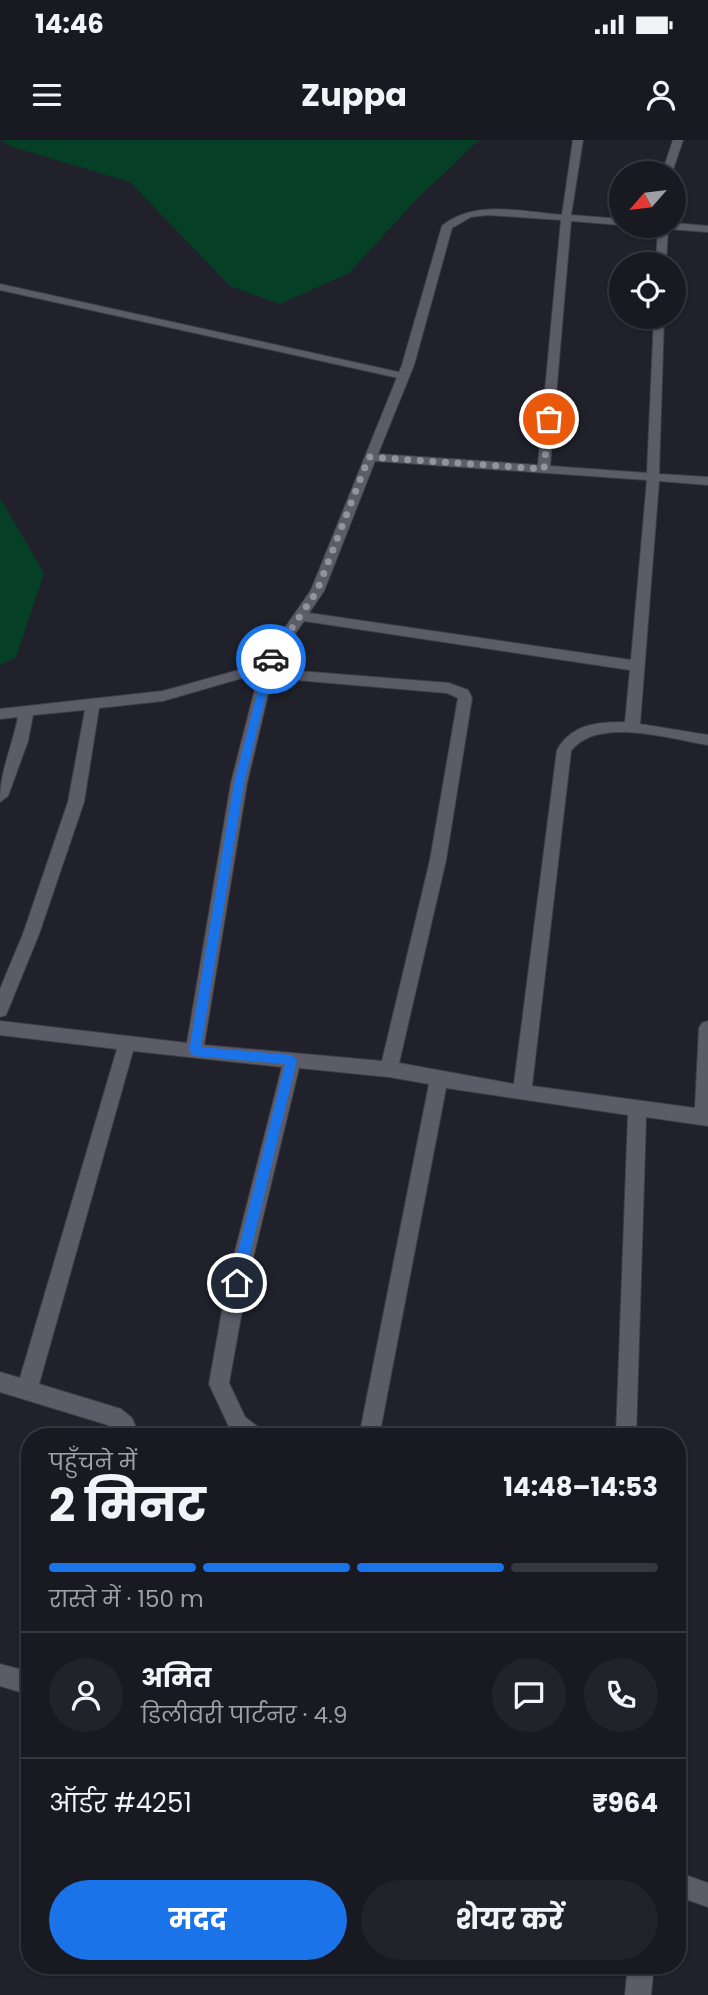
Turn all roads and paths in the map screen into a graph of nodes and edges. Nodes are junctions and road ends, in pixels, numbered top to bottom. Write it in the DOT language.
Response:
graph roads {
  1 [pos="578,140"];
  2 [pos="678,140"];
  3 [pos="671,161"];
  4 [pos="566,218"];
  5 [pos="609,221"];
  6 [pos="686,227"];
  7 [pos="708,229"];
  8 [pos="0,287"];
  9 [pos="659,329"];
  10 [pos="403,376"];
  11 [pos="369,457"];
  12 [pos="544,469"];
  13 [pos="653,477"];
  14 [pos="708,481"];
  15 [pos="301,616"];
  16 [pos="638,666"];
  17 [pos="268,667"];
  18 [pos="93,704"];
  19 [pos="26,712"];
  20 [pos="0,714"];
  21 [pos="632,729"];
  22 [pos="708,740"];
  23 [pos="0,796"];
  24 [pos="0,1010"];
  25 [pos="0,1028"];
  26 [pos="708,1028"];
  27 [pos="127,1043"];
  28 [pos="194,1051"];
  29 [pos="292,1060"];
  30 [pos="389,1069"];
  31 [pos="439,1079"];
  32 [pos="522,1093"];
  33 [pos="637,1110"];
  34 [pos="705,1117"];
  35 [pos="0,1382"];
  36 [pos="27,1390"];
  37 [pos="126,1428"];
  38 [pos="243,1428"];
  39 [pos="371,1428"];
  40 [pos="626,1428"];
  41 [pos="0,1675"];
  42 [pos="21,1681"];
  43 [pos="686,1887"];
  44 [pos="708,1895"];
  45 [pos="640,1974"];
  46 [pos="638,1995"];
  1 -- 4 [label="street"];
  2 -- 3 [label="street"];
  4 -- 5 [label="street"];
  4 -- 10 [label="street"];
  4 -- 12 [label="street"];
  6 -- 7 [label="street"];
  8 -- 10 [label="street"];
  9 -- 13 [label="street"];
  10 -- 11 [label="street"];
  11 -- 12 [label="street"];
  11 -- 15 [label="street"];
  12 -- 13 [label="street"];
  13 -- 14 [label="street"];
  13 -- 16 [label="street"];
  15 -- 16 [label="street"];
  15 -- 17 [label="street"];
  16 -- 21 [label="street"];
  17 -- 18 [label="street"];
  17 -- 28 [label="street"];
  17 -- 30 [label="street"];
  18 -- 19 [label="street"];
  18 -- 24 [label="street"];
  19 -- 20 [label="street"];
  19 -- 23 [label="street"];
  21 -- 22 [label="street"];
  21 -- 32 [label="street"];
  25 -- 27 [label="street"];
  26 -- 34 [label="street"];
  27 -- 28 [label="street"];
  27 -- 36 [label="street"];
  28 -- 29 [label="street"];
  29 -- 30 [label="street"];
  29 -- 38 [label="street"];
  30 -- 31 [label="street"];
  31 -- 32 [label="street"];
  31 -- 39 [label="street"];
  32 -- 33 [label="street"];
  33 -- 34 [label="street"];
  33 -- 40 [label="street"];
  35 -- 36 [label="street"];
  36 -- 37 [label="street"];
  41 -- 42 [label="street"];
  43 -- 44 [label="street"];
  45 -- 46 [label="street"];
}
